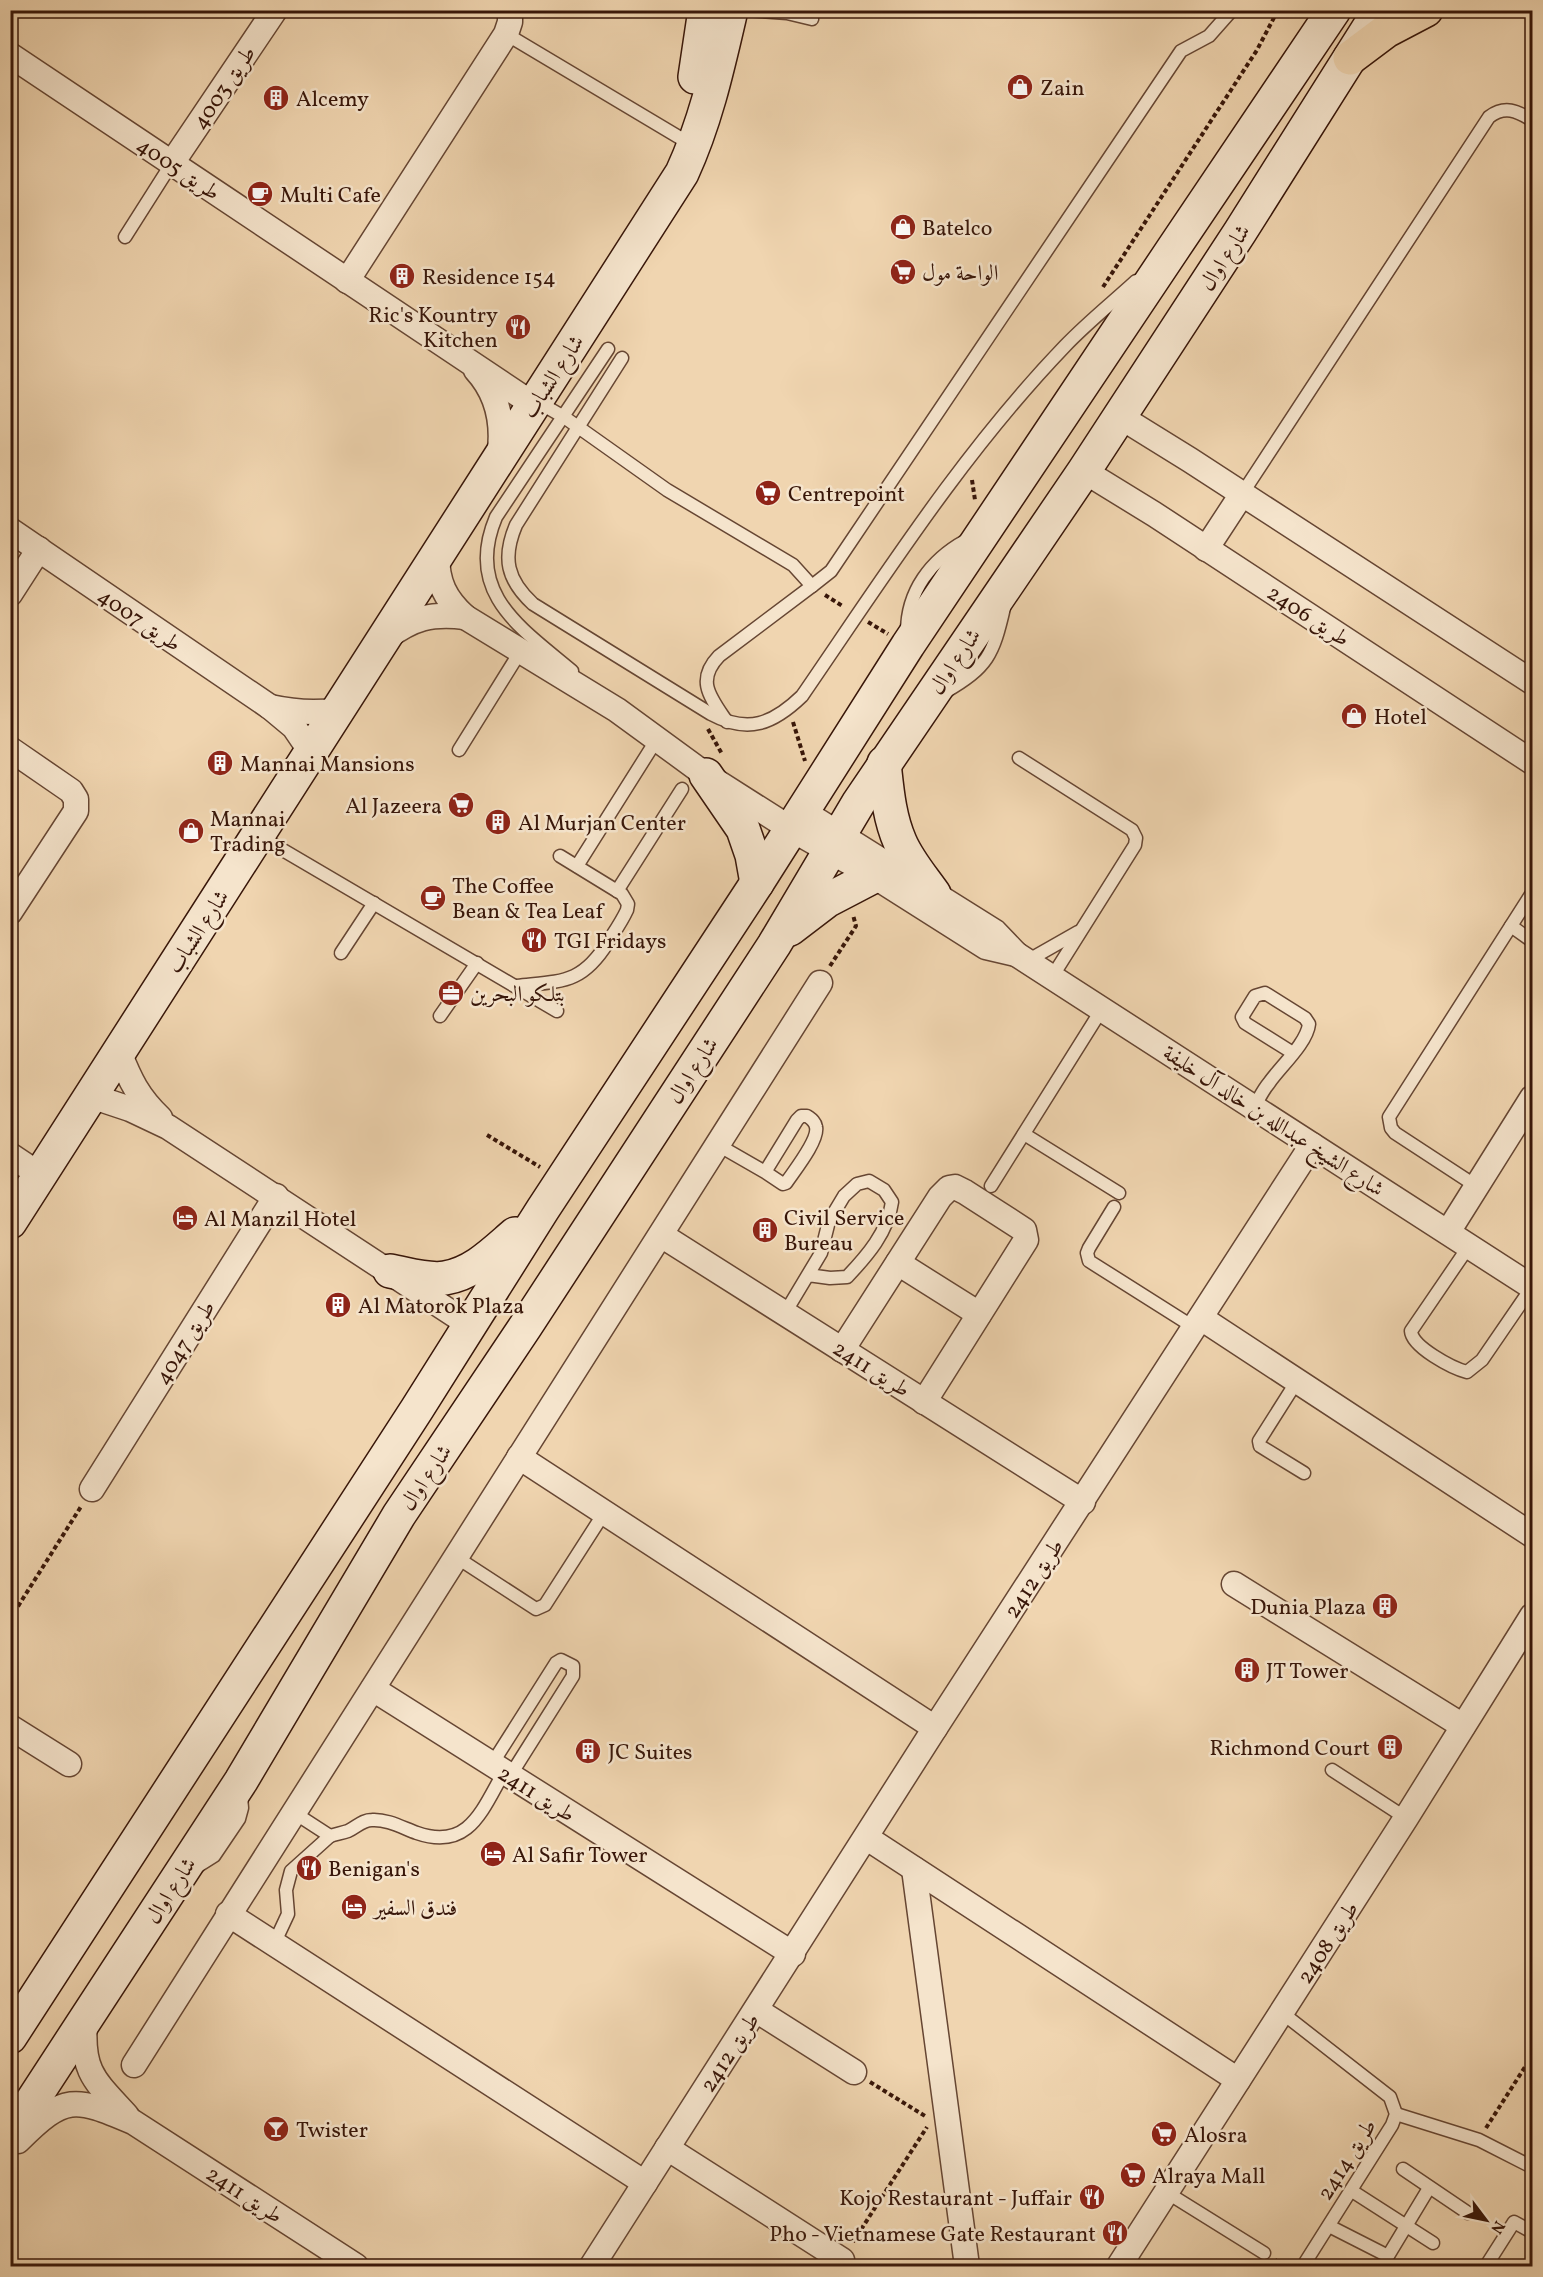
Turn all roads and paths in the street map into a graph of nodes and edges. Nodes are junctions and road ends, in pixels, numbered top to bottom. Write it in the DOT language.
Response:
graph roads {
  1 [pos="275,10"];
  2 [pos="510,10"];
  3 [pos="705,10"];
  4 [pos="730,10"];
  5 [pos="746,10"];
  6 [pos="1232,10"];
  7 [pos="1278,10"];
  8 [pos="1334,10"];
  9 [pos="1380,10"];
  10 [pos="1426,10"];
  11 [pos="812,19"];
  12 [pos="506,34"];
  13 [pos="1350,58"];
  14 [pos="15,62"];
  15 [pos="1533,120"];
  16 [pos="682,139"];
  17 [pos="172,163"];
  18 [pos="667,196"];
  19 [pos="125,237"];
  20 [pos="1173,249"];
  21 [pos="346,281"];
  22 [pos="1098,295"];
  23 [pos="608,350"];
  24 [pos="464,358"];
  25 [pos="622,358"];
  26 [pos="1079,389"];
  27 [pos="545,407"];
  28 [pos="1119,416"];
  29 [pos="578,427"];
  30 [pos="1042,444"];
  31 [pos="498,460"];
  32 [pos="1084,471"];
  33 [pos="1242,494"];
  34 [pos="10,530"];
  35 [pos="39,549"];
  36 [pos="1206,549"];
  37 [pos="437,555"];
  38 [pos="812,586"];
  39 [pos="10,594"];
  40 [pos="465,617"];
  41 [pos="382,640"];
  42 [pos="520,652"];
  43 [pos="1531,678"];
  44 [pos="692,702"];
  45 [pos="270,707"];
  46 [pos="338,710"];
  47 [pos="617,710"];
  48 [pos="728,723"];
  49 [pos="657,739"];
  50 [pos="10,749"];
  51 [pos="459,750"];
  52 [pos="311,752"];
  53 [pos="1019,758"];
  54 [pos="1533,762"];
  55 [pos="884,763"];
  56 [pos="705,776"];
  57 [pos="797,820"];
  58 [pos="258,835"];
  59 [pos="834,842"];
  60 [pos="560,856"];
  61 [pos="576,866"];
  62 [pos="874,876"];
  63 [pos="757,884"];
  64 [pos="617,891"];
  65 [pos="1533,892"];
  66 [pos="934,894"];
  67 [pos="374,903"];
  68 [pos="10,912"];
  69 [pos="1511,926"];
  70 [pos="1082,930"];
  71 [pos="1533,941"];
  72 [pos="774,945"];
  73 [pos="341,953"];
  74 [pos="1022,957"];
  75 [pos="477,963"];
  76 [pos="1052,977"];
  77 [pos="820,983"];
  78 [pos="517,986"];
  79 [pos="1102,1009"];
  80 [pos="557,1011"];
  81 [pos="440,1016"];
  82 [pos="119,1052"];
  83 [pos="1293,1053"];
  84 [pos="91,1096"];
  85 [pos="1533,1098"];
  86 [pos="1254,1107"];
  87 [pos="168,1127"];
  88 [pos="1024,1134"];
  89 [pos="487,1135"];
  90 [pos="718,1145"];
  91 [pos="1312,1145"];
  92 [pos="10,1155"];
  93 [pos="765,1172"];
  94 [pos="40,1175"];
  95 [pos="562,1180"];
  96 [pos="991,1186"];
  97 [pos="1476,1186"];
  98 [pos="1119,1192"];
  99 [pos="276,1196"];
  100 [pos="1114,1207"];
  101 [pos="543,1209"];
  102 [pos="10,1222"];
  103 [pos="1448,1232"];
  104 [pos="661,1235"];
  105 [pos="1469,1246"];
  106 [pos="898,1263"];
  107 [pos="390,1271"];
  108 [pos="808,1275"];
  109 [pos="1532,1287"];
  110 [pos="785,1313"];
  111 [pos="979,1314"];
  112 [pos="1198,1323"];
  113 [pos="470,1325"];
  114 [pos="842,1350"];
  115 [pos="1297,1381"];
  116 [pos="924,1402"];
  117 [pos="519,1457"];
  118 [pos="1304,1473"];
  119 [pos="92,1489"];
  120 [pos="1083,1502"];
  121 [pos="604,1513"];
  122 [pos="399,1515"];
  123 [pos="1533,1535"];
  124 [pos="456,1557"];
  125 [pos="1234,1584"];
  126 [pos="1533,1616"];
  127 [pos="10,1619"];
  128 [pos="373,1689"];
  129 [pos="1463,1726"];
  130 [pos="10,1727"];
  131 [pos="935,1728"];
  132 [pos="69,1764"];
  133 [pos="1332,1770"];
  134 [pos="502,1771"];
  135 [pos="293,1812"];
  136 [pos="1406,1818"];
  137 [pos="330,1836"];
  138 [pos="867,1838"];
  139 [pos="914,1869"];
  140 [pos="228,1914"];
  141 [pos="274,1944"];
  142 [pos="793,1954"];
  143 [pos="756,2010"];
  144 [pos="1281,2012"];
  145 [pos="85,2022"];
  146 [pos="10,2037"];
  147 [pos="1533,2056"];
  148 [pos="134,2065"];
  149 [pos="854,2072"];
  150 [pos="1238,2080"];
  151 [pos="1396,2114"];
  152 [pos="133,2122"];
  153 [pos="10,2135"];
  154 [pos="1479,2140"];
  155 [pos="10,2148"];
  156 [pos="667,2148"];
  157 [pos="1533,2167"];
  158 [pos="1403,2169"];
  159 [pos="645,2183"];
  160 [pos="1429,2188"];
  161 [pos="1352,2191"];
  162 [pos="1166,2192"];
  163 [pos="1468,2213"];
  164 [pos="1329,2226"];
  165 [pos="1406,2226"];
  166 [pos="1533,2232"];
  167 [pos="1433,2243"];
  168 [pos="1264,2253"];
  169 [pos="840,2263"];
  170 [pos="356,2266"];
  171 [pos="592,2266"];
  172 [pos="967,2266"];
  173 [pos="1119,2266"];
  174 [pos="1303,2266"];
  175 [pos="1486,2266"];
  1 -- 17 [label="street, طريق 4003"];
  2 -- 12 [label="street"];
  3 -- 16 [label="main road, شارع الشباب"];
  4 -- 18 [label="main road, شارع الشباب"];
  5 -- 11 [label="lane"];
  6 -- 38 [label="lane"];
  7 -- 22 [label="path"];
  8 -- 20 [label="main road, شارع اوال"];
  9 -- 13 [label="main road, شارع اوال"];
  10 -- 13 [label="main road"];
  12 -- 16 [label="lane"];
  12 -- 21 [label="street"];
  13 -- 28 [label="main road, شارع اوال"];
  14 -- 17 [label="street, طريق 4005"];
  15 -- 33 [label="lane"];
  16 -- 18 [label="main road, شارع الشباب"];
  17 -- 19 [label="lane"];
  17 -- 21 [label="street, طريق 4005"];
  18 -- 27 [label="main road, شارع الشباب"];
  20 -- 26 [label="main road, شارع اوال"];
  20 -- 48 [label="lane"];
  21 -- 24 [label="street, طريق 4005"];
  23 -- 27 [label="lane"];
  24 -- 27 [label="street, طريق 4005"];
  24 -- 31 [label="street, طريق 4005"];
  25 -- 29 [label="lane"];
  26 -- 28 [label="main road"];
  26 -- 30 [label="main road, شارع اوال"];
  27 -- 29 [label="lane"];
  27 -- 31 [label="main road, شارع الشباب"];
  27 -- 47 [label="lane"];
  28 -- 32 [label="main road, شارع اوال"];
  28 -- 33 [label="street"];
  29 -- 38 [label="lane"];
  29 -- 44 [label="lane"];
  30 -- 32 [label="main road"];
  30 -- 57 [label="main road, شارع اوال"];
  31 -- 37 [label="main road, شارع الشباب"];
  32 -- 36 [label="street, طريق 2406"];
  32 -- 55 [label="main road, شارع اوال"];
  33 -- 36 [label="street"];
  33 -- 43 [label="street"];
  34 -- 35 [label="street, طريق 4007"];
  35 -- 39 [label="street"];
  35 -- 45 [label="street, طريق 4007"];
  36 -- 54 [label="street, طريق 2406"];
  37 -- 40 [label="street, شارع الشباب"];
  37 -- 41 [label="main road, شارع الشباب"];
  38 -- 48 [label="lane"];
  40 -- 41 [label="street, شارع الشباب"];
  40 -- 42 [label="street, شارع الشباب"];
  41 -- 46 [label="main road, شارع الشباب"];
  42 -- 47 [label="street, شارع الشباب"];
  42 -- 51 [label="lane"];
  44 -- 48 [label="lane"];
  44 -- 56 [label="path"];
  45 -- 46 [label="street, طريق 4007"];
  45 -- 52 [label="street, طريق 4007"];
  46 -- 52 [label="main road, شارع الشباب"];
  47 -- 49 [label="street, شارع الشباب"];
  49 -- 56 [label="street, شارع الشباب"];
  49 -- 61 [label="lane"];
  50 -- 68 [label="street"];
  52 -- 58 [label="main road, شارع الشباب"];
  53 -- 70 [label="lane"];
  55 -- 59 [label="main road, شارع اوال"];
  55 -- 66 [label="main road"];
  56 -- 57 [label="street, شارع الشباب"];
  56 -- 63 [label="main road"];
  56 -- 64 [label="lane"];
  57 -- 59 [label="street, شارع الشيخ عبدالله بن خالد آل خليفة"];
  57 -- 63 [label="main road, شارع اوال"];
  58 -- 67 [label="lane"];
  58 -- 82 [label="main road, شارع الشباب"];
  59 -- 62 [label="street, شارع الشيخ عبدالله بن خالد آل خليفة"];
  59 -- 66 [label="street, شارع الشيخ عبدالله بن خالد آل خليفة"];
  59 -- 72 [label="main road, شارع اوال"];
  60 -- 61 [label="lane"];
  61 -- 64 [label="lane"];
  62 -- 72 [label="main road"];
  62 -- 74 [label="street, شارع الشيخ عبدالله بن خالد آل خليفة"];
  63 -- 95 [label="main road, شارع اوال"];
  64 -- 78 [label="lane"];
  65 -- 69 [label="lane"];
  66 -- 74 [label="street, شارع الشيخ عبدالله بن خالد آل خليفة"];
  67 -- 73 [label="lane"];
  67 -- 75 [label="lane"];
  69 -- 71 [label="lane"];
  69 -- 97 [label="lane"];
  70 -- 74 [label="lane"];
  70 -- 76 [label="lane"];
  72 -- 122 [label="main road, شارع اوال"];
  74 -- 76 [label="street, شارع الشيخ عبدالله بن خالد آل خليفة"];
  75 -- 78 [label="lane"];
  75 -- 81 [label="lane"];
  76 -- 79 [label="street, شارع الشيخ عبدالله بن خالد آل خليفة"];
  77 -- 90 [label="street"];
  78 -- 80 [label="lane"];
  79 -- 86 [label="street, شارع الشيخ عبدالله بن خالد آل خليفة"];
  79 -- 88 [label="lane"];
  82 -- 84 [label="main road, شارع الشباب"];
  82 -- 87 [label="street"];
  83 -- 83 [label="lane"];
  83 -- 86 [label="lane"];
  84 -- 87 [label="street"];
  84 -- 94 [label="main road, شارع الشباب"];
  85 -- 97 [label="street"];
  86 -- 91 [label="street, شارع الشيخ عبدالله بن خالد آل خليفة"];
  87 -- 99 [label="street"];
  88 -- 96 [label="lane"];
  88 -- 98 [label="lane"];
  89 -- 95 [label="path"];
  90 -- 93 [label="lane"];
  90 -- 104 [label="street"];
  91 -- 103 [label="street, شارع الشيخ عبدالله بن خالد آل خليفة"];
  91 -- 112 [label="street, طريق 2412"];
  92 -- 94 [label="street"];
  93 -- 93 [label="lane"];
  94 -- 102 [label="main road, شارع الشباب"];
  95 -- 101 [label="main road, شارع اوال"];
  97 -- 103 [label="street"];
  99 -- 107 [label="street"];
  99 -- 119 [label="street, طريق 4047"];
  100 -- 112 [label="lane"];
  101 -- 107 [label="main road"];
  101 -- 113 [label="main road, شارع اوال"];
  103 -- 105 [label="street, شارع الشيخ عبدالله بن خالد آل خليفة"];
  104 -- 110 [label="street, طريق 2411"];
  104 -- 117 [label="street"];
  105 -- 109 [label="street, شارع الشيخ عبدالله بن خالد آل خليفة"];
  105 -- 109 [label="lane"];
  106 -- 111 [label="street"];
  106 -- 111 [label="street"];
  106 -- 114 [label="street"];
  107 -- 113 [label="street"];
  108 -- 108 [label="lane"];
  108 -- 110 [label="lane"];
  110 -- 114 [label="street, طريق 2411"];
  111 -- 116 [label="street"];
  112 -- 115 [label="street"];
  112 -- 120 [label="street, طريق 2412"];
  113 -- 122 [label="main road"];
  113 -- 146 [label="main road, شارع اوال"];
  114 -- 116 [label="street, طريق 2411"];
  115 -- 118 [label="lane"];
  115 -- 123 [label="street"];
  116 -- 120 [label="street, طريق 2411"];
  117 -- 121 [label="street"];
  117 -- 124 [label="street"];
  119 -- 127 [label="path"];
  120 -- 131 [label="street, طريق 2412"];
  121 -- 124 [label="lane"];
  121 -- 131 [label="street"];
  122 -- 145 [label="main road, شارع اوال"];
  124 -- 128 [label="street"];
  125 -- 129 [label="street"];
  126 -- 129 [label="street, طريق 2408"];
  128 -- 134 [label="street, طريق 2411"];
  128 -- 135 [label="street"];
  129 -- 136 [label="street, طريق 2408"];
  130 -- 132 [label="street"];
  131 -- 138 [label="street, طريق 2412"];
  133 -- 136 [label="lane"];
  134 -- 134 [label="lane"];
  134 -- 137 [label="lane"];
  134 -- 142 [label="street, طريق 2411"];
  135 -- 137 [label="lane"];
  135 -- 140 [label="street"];
  136 -- 144 [label="street, طريق 2408"];
  137 -- 141 [label="lane"];
  138 -- 139 [label="street"];
  138 -- 142 [label="street, طريق 2412"];
  139 -- 150 [label="street"];
  139 -- 172 [label="street"];
  140 -- 141 [label="street"];
  140 -- 148 [label="street"];
  141 -- 159 [label="street"];
  142 -- 143 [label="street, طريق 2412"];
  143 -- 149 [label="street"];
  143 -- 156 [label="street, طريق 2412"];
  144 -- 150 [label="street, طريق 2408"];
  144 -- 151 [label="lane, طريق 2414"];
  145 -- 152 [label="street, طريق 2411"];
  145 -- 153 [label="main road, شارع اوال"];
  147 -- 154 [label="path"];
  149 -- 169 [label="path"];
  150 -- 162 [label="street, طريق 2408"];
  151 -- 154 [label="lane"];
  151 -- 161 [label="lane, طريق 2414"];
  152 -- 155 [label="street, طريق 2411"];
  152 -- 170 [label="street, طريق 2411"];
  154 -- 157 [label="lane"];
  156 -- 159 [label="street, طريق 2412"];
  156 -- 169 [label="street"];
  158 -- 160 [label="lane"];
  159 -- 171 [label="street, طريق 2412"];
  160 -- 163 [label="lane"];
  160 -- 165 [label="lane"];
  161 -- 164 [label="lane, طريق 2414"];
  161 -- 165 [label="lane"];
  162 -- 168 [label="lane"];
  162 -- 173 [label="street, طريق 2408"];
  164 -- 165 [label="lane"];
  164 -- 174 [label="lane, طريق 2414"];
  165 -- 167 [label="lane"];
  166 -- 175 [label="lane"];
}
